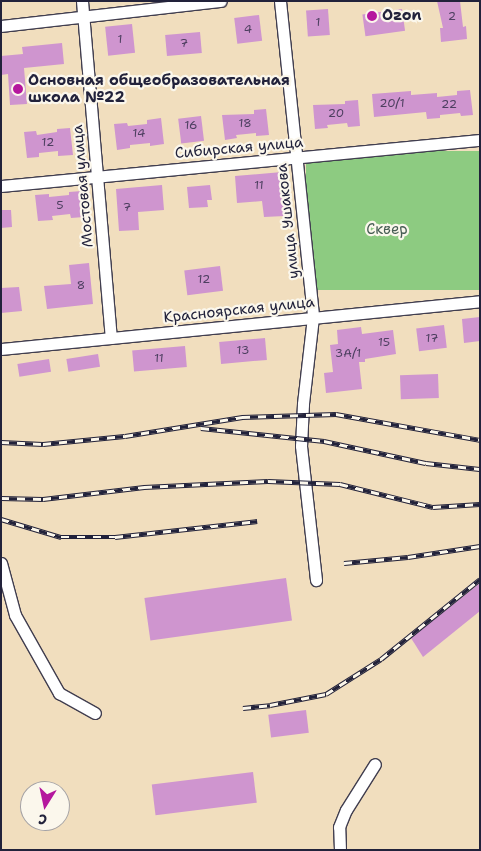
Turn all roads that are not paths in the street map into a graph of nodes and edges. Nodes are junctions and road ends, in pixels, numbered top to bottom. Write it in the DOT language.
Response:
graph roads {
  1 [pos="82,1"];
  2 [pos="221,1"];
  3 [pos="280,1"];
  4 [pos="83,17"];
  5 [pos="1,26"];
  6 [pos="480,140"];
  7 [pos="296,158"];
  8 [pos="97,176"];
  9 [pos="1,186"];
  10 [pos="480,301"];
  11 [pos="313,318"];
  12 [pos="111,338"];
  13 [pos="1,349"];
  14 [pos="1,563"];
  15 [pos="316,580"];
  16 [pos="95,713"];
  17 [pos="375,764"];
  18 [pos="340,850"];
  1 -- 4 [label="street, Мостовая улица"];
  2 -- 4 [label="street"];
  3 -- 7 [label="street, улица Ушакова"];
  4 -- 5 [label="street"];
  4 -- 8 [label="street, Мостовая улица"];
  6 -- 7 [label="street, Сибирская улица"];
  7 -- 8 [label="street, Сибирская улица"];
  7 -- 11 [label="street, улица Ушакова"];
  8 -- 9 [label="street, Сибирская улица"];
  8 -- 12 [label="street, Мостовая улица"];
  10 -- 11 [label="street, Красноярская улица"];
  11 -- 12 [label="street, Красноярская улица"];
  11 -- 15 [label="street, улица Ушакова"];
  12 -- 13 [label="street, Красноярская улица"];
  14 -- 16 [label="street"];
  17 -- 18 [label="street"];
}
